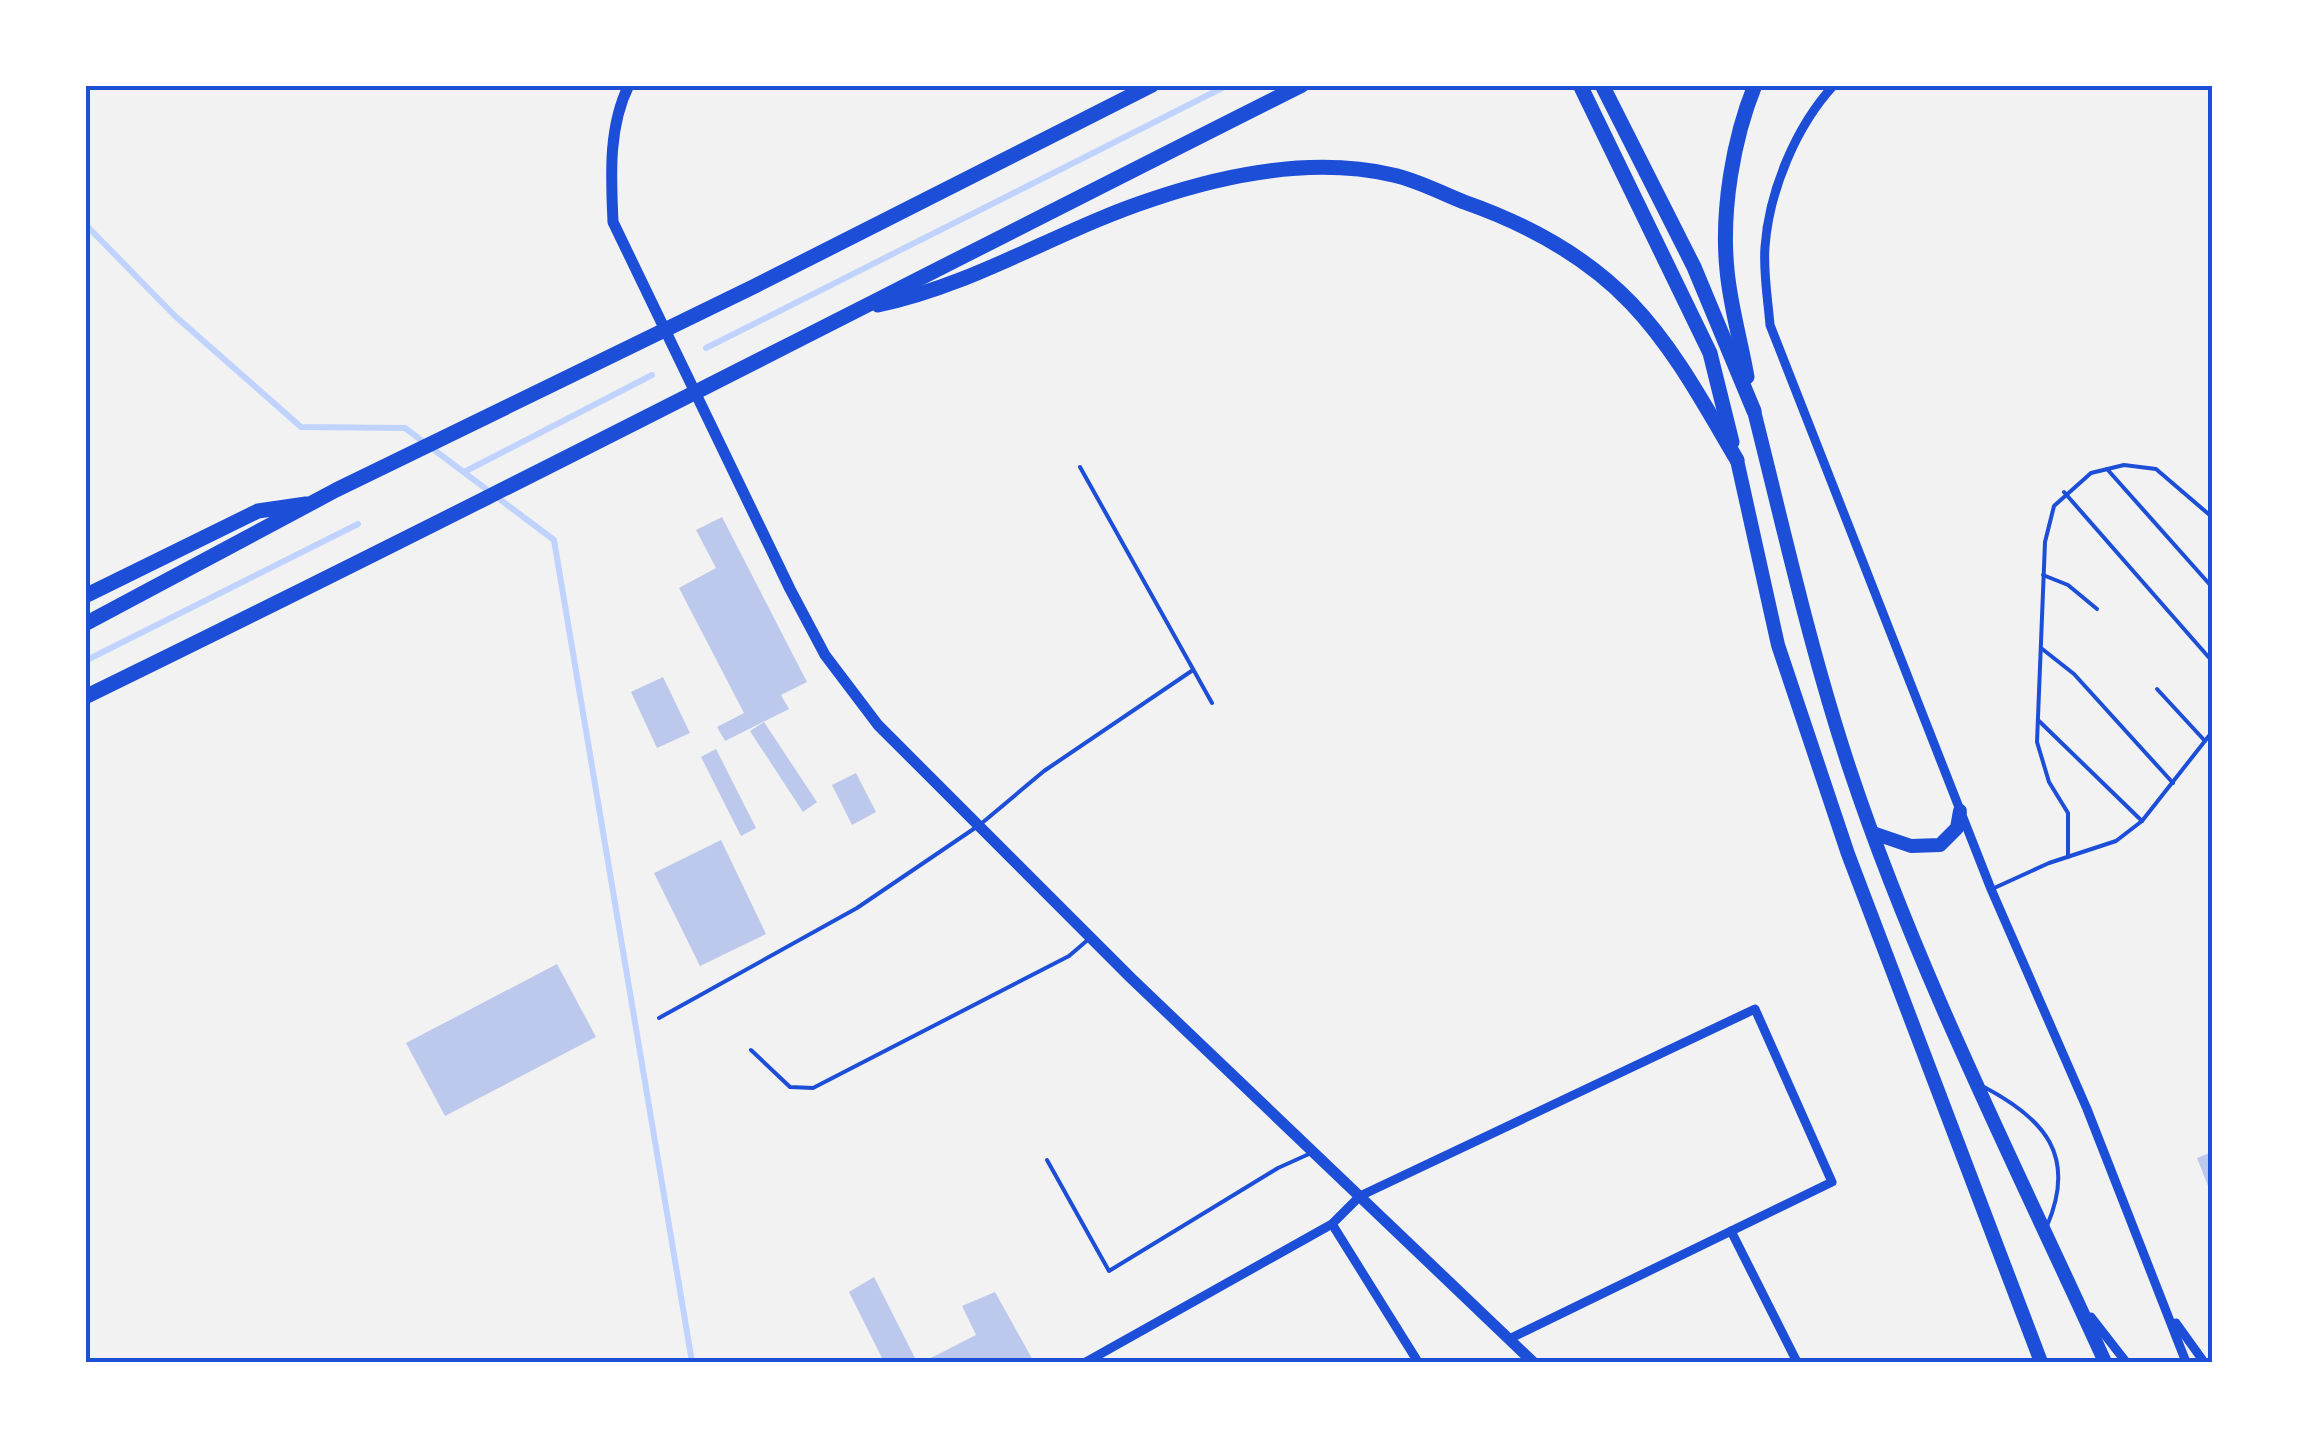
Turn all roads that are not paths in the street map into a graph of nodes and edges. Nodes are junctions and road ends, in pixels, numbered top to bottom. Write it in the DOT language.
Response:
graph roads {
  1 [pos="630,85"];
  2 [pos="1152,85"];
  3 [pos="1302,85"];
  4 [pos="1580,85"];
  5 [pos="1602,85"];
  6 [pos="1755,85"];
  7 [pos="1834,85"];
  8 [pos="854,310"];
  9 [pos="1754,411"];
  10 [pos="1737,460"];
  11 [pos="1080,467"];
  12 [pos="2107,469"];
  13 [pos="2064,492"];
  14 [pos="315,503"];
  15 [pos="2212,517"];
  16 [pos="2043,575"];
  17 [pos="2212,587"];
  18 [pos="85,596"];
  19 [pos="2097,608"];
  20 [pos="85,624"];
  21 [pos="2040,648"];
  22 [pos="2212,661"];
  23 [pos="1192,670"];
  24 [pos="2157,689"];
  25 [pos="85,698"];
  26 [pos="1212,702"];
  27 [pos="2038,720"];
  28 [pos="2212,732"];
  29 [pos="2205,741"];
  30 [pos="2173,783"];
  31 [pos="1960,811"];
  32 [pos="2142,821"];
  33 [pos="978,826"];
  34 [pos="1873,834"];
  35 [pos="2068,858"];
  36 [pos="1991,890"];
  37 [pos="1090,938"];
  38 [pos="659,1018"];
  39 [pos="752,1050"];
  40 [pos="1976,1082"];
  41 [pos="1313,1152"];
  42 [pos="1047,1160"];
  43 [pos="1360,1196"];
  44 [pos="1332,1224"];
  45 [pos="2045,1230"];
  46 [pos="1730,1231"];
  47 [pos="2068,1280"];
  48 [pos="2171,1316"];
  49 [pos="1509,1338"];
  50 [pos="1086,1362"];
  51 [pos="1418,1362"];
  52 [pos="1533,1362"];
  53 [pos="1797,1362"];
  54 [pos="2041,1362"];
  55 [pos="2105,1362"];
  56 [pos="2126,1362"];
  57 [pos="2186,1362"];
  58 [pos="2204,1362"];
  1 -- 33 [label="street"];
  2 -- 14 [label="highway"];
  3 -- 8 [label="highway"];
  4 -- 10 [label="highway"];
  5 -- 9 [label="highway"];
  6 -- 9 [label="highway"];
  7 -- 31 [label="street"];
  8 -- 10 [label="highway"];
  8 -- 25 [label="highway"];
  9 -- 34 [label="main road"];
  10 -- 54 [label="main road"];
  11 -- 23 [label="lane"];
  12 -- 13 [label="lane"];
  12 -- 15 [label="lane"];
  12 -- 17 [label="lane"];
  13 -- 16 [label="lane"];
  13 -- 22 [label="lane"];
  14 -- 18 [label="highway"];
  14 -- 20 [label="highway"];
  16 -- 19 [label="lane"];
  16 -- 21 [label="lane"];
  21 -- 27 [label="lane"];
  21 -- 30 [label="lane"];
  23 -- 26 [label="lane"];
  23 -- 33 [label="lane"];
  24 -- 29 [label="lane"];
  27 -- 32 [label="lane"];
  27 -- 35 [label="lane"];
  28 -- 29 [label="lane"];
  29 -- 30 [label="lane"];
  30 -- 32 [label="lane"];
  31 -- 34 [label="main road"];
  31 -- 36 [label="street"];
  32 -- 35 [label="lane"];
  33 -- 37 [label="street"];
  33 -- 38 [label="lane"];
  34 -- 40 [label="main road"];
  35 -- 36 [label="lane"];
  36 -- 48 [label="street"];
  37 -- 39 [label="lane"];
  37 -- 41 [label="street"];
  40 -- 45 [label="main road"];
  40 -- 45 [label="lane"];
  41 -- 42 [label="lane"];
  41 -- 43 [label="street"];
  43 -- 44 [label="street"];
  43 -- 46 [label="street"];
  43 -- 49 [label="street"];
  44 -- 50 [label="street"];
  44 -- 51 [label="street"];
  45 -- 47 [label="main road"];
  46 -- 49 [label="street"];
  46 -- 53 [label="street"];
  47 -- 55 [label="main road"];
  47 -- 56 [label="street"];
  48 -- 57 [label="street"];
  48 -- 58 [label="street"];
  49 -- 52 [label="street"];
}
